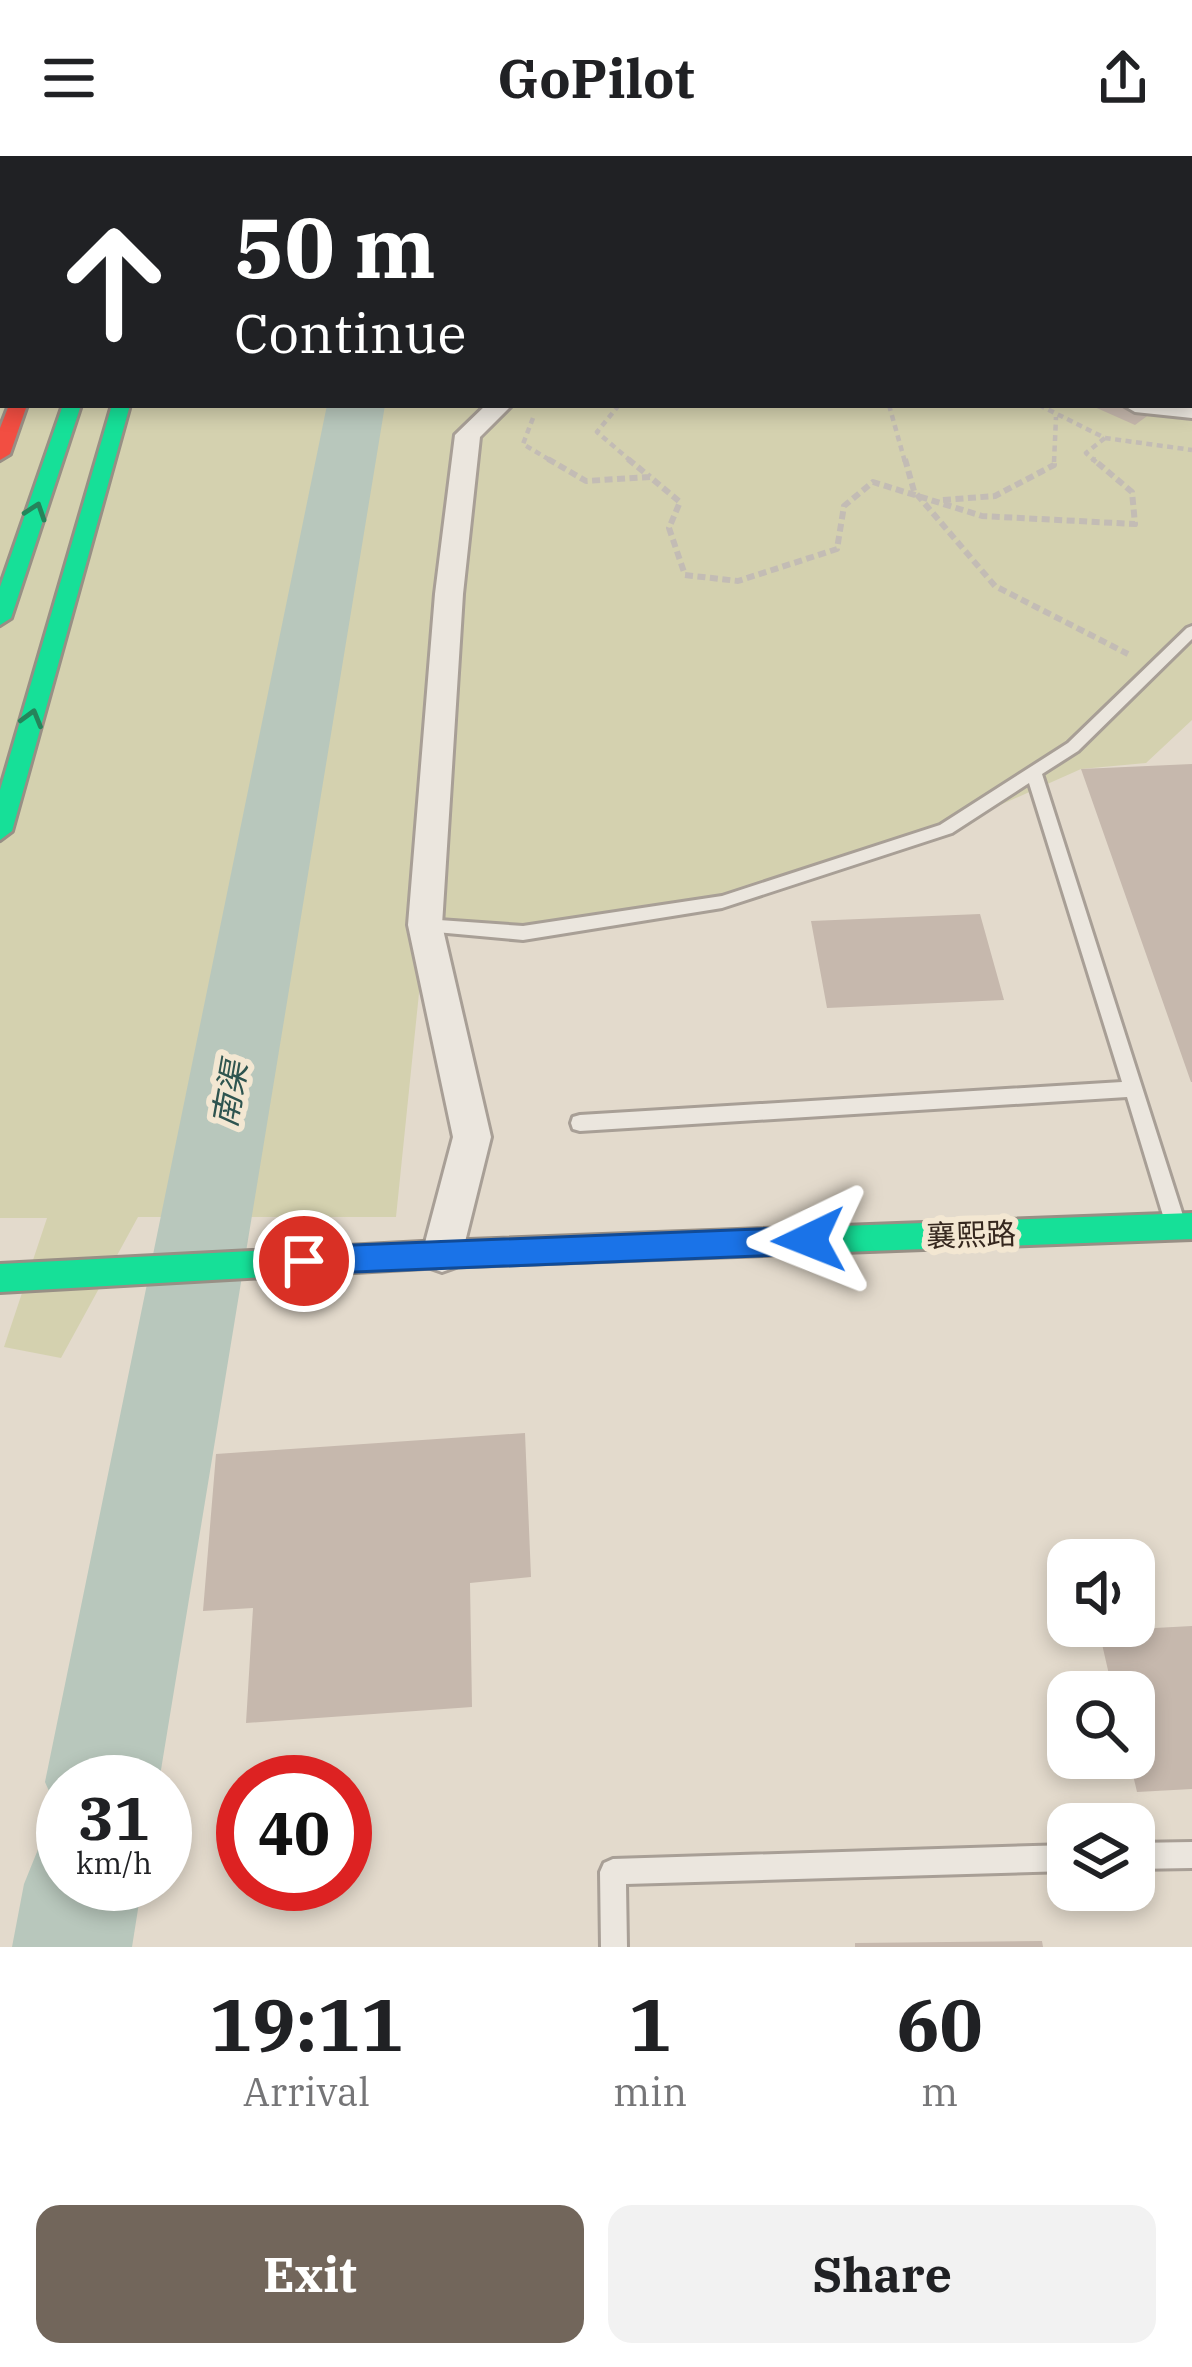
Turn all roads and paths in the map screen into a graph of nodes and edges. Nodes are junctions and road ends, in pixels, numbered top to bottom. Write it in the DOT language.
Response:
graph roads {
  1 [pos="17,408"];
  2 [pos="71,408"];
  3 [pos="120,408"];
  4 [pos="497,408"];
  5 [pos="537,408"];
  6 [pos="617,408"];
  7 [pos="887,408"];
  8 [pos="1043,408"];
  9 [pos="1056,417"];
  10 [pos="1106,437"];
  11 [pos="1192,450"];
  12 [pos="0,454"];
  13 [pos="650,477"];
  14 [pos="914,491"];
  15 [pos="939,500"];
  16 [pos="0,618"];
  17 [pos="1192,631"];
  18 [pos="1154,662"];
  19 [pos="1034,772"];
  20 [pos="0,831"];
  21 [pos="425,925"];
  22 [pos="1133,1089"];
  23 [pos="580,1123"];
  24 [pos="1184,1226"];
  25 [pos="442,1254"];
  26 [pos="0,1278"];
  27 [pos="1192,1855"];
  28 [pos="1155,1856"];
  29 [pos="1047,1859"];
  30 [pos="614,1947"];
  1 -- 12 [label="main road"];
  16 -- 2 [label="main road, one-way"];
  20 -- 3 [label="main road, one-way"];
  4 -- 21 [label="street"];
  5 -- 13 [label="path"];
  6 -- 13 [label="path"];
  7 -- 14 [label="path"];
  8 -- 9 [label="path"];
  9 -- 10 [label="path"];
  9 -- 15 [label="path"];
  10 -- 11 [label="path"];
  10 -- 15 [label="path"];
  13 -- 14 [label="path"];
  14 -- 15 [label="path"];
  14 -- 18 [label="path"];
  17 -- 18 [label="lane"];
  18 -- 19 [label="lane"];
  19 -- 21 [label="lane"];
  19 -- 22 [label="lane"];
  21 -- 25 [label="street"];
  22 -- 23 [label="lane"];
  22 -- 24 [label="lane"];
  24 -- 25 [label="main road, 襄熙路"];
  25 -- 26 [label="main road, 襄熙路"];
  27 -- 28 [label="lane"];
  29 -- 30 [label="lane"];
}
